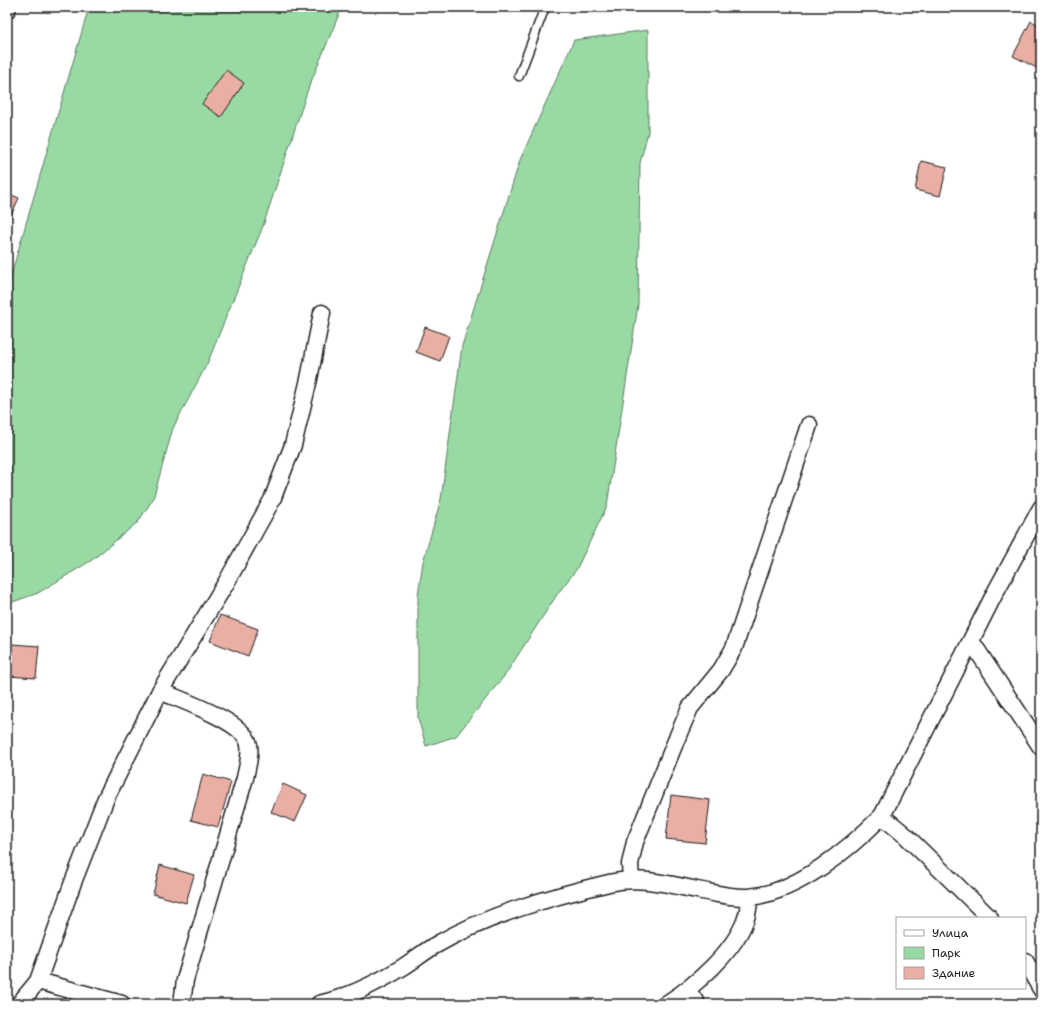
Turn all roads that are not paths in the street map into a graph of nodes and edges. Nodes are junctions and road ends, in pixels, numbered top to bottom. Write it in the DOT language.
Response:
graph roads {
  1 [pos="545,7"];
  2 [pos="519,76"];
  3 [pos="322,313"];
  4 [pos="810,425"];
  5 [pos="1041,508"];
  6 [pos="971,642"];
  7 [pos="160,691"];
  8 [pos="1041,747"];
  9 [pos="882,816"];
  10 [pos="631,880"];
  11 [pos="750,897"];
  12 [pos="989,917"];
  13 [pos="1026,963"];
  14 [pos="38,981"];
  15 [pos="1041,989"];
  16 [pos="688,990"];
  17 [pos="19,1004"];
  18 [pos="122,1004"];
  19 [pos="182,1004"];
  20 [pos="319,1004"];
  21 [pos="666,1004"];
  22 [pos="697,1004"];
  1 -- 2 [label="lane"];
  3 -- 7 [label="street"];
  4 -- 10 [label="street"];
  5 -- 6 [label="street"];
  6 -- 8 [label="street"];
  6 -- 9 [label="street"];
  7 -- 14 [label="street"];
  7 -- 19 [label="street"];
  9 -- 11 [label="street"];
  9 -- 12 [label="street"];
  10 -- 11 [label="street"];
  10 -- 20 [label="street"];
  11 -- 16 [label="street"];
  13 -- 15 [label="street"];
  14 -- 17 [label="street"];
  14 -- 18 [label="street"];
  16 -- 21 [label="street"];
  16 -- 22 [label="street"];
}
